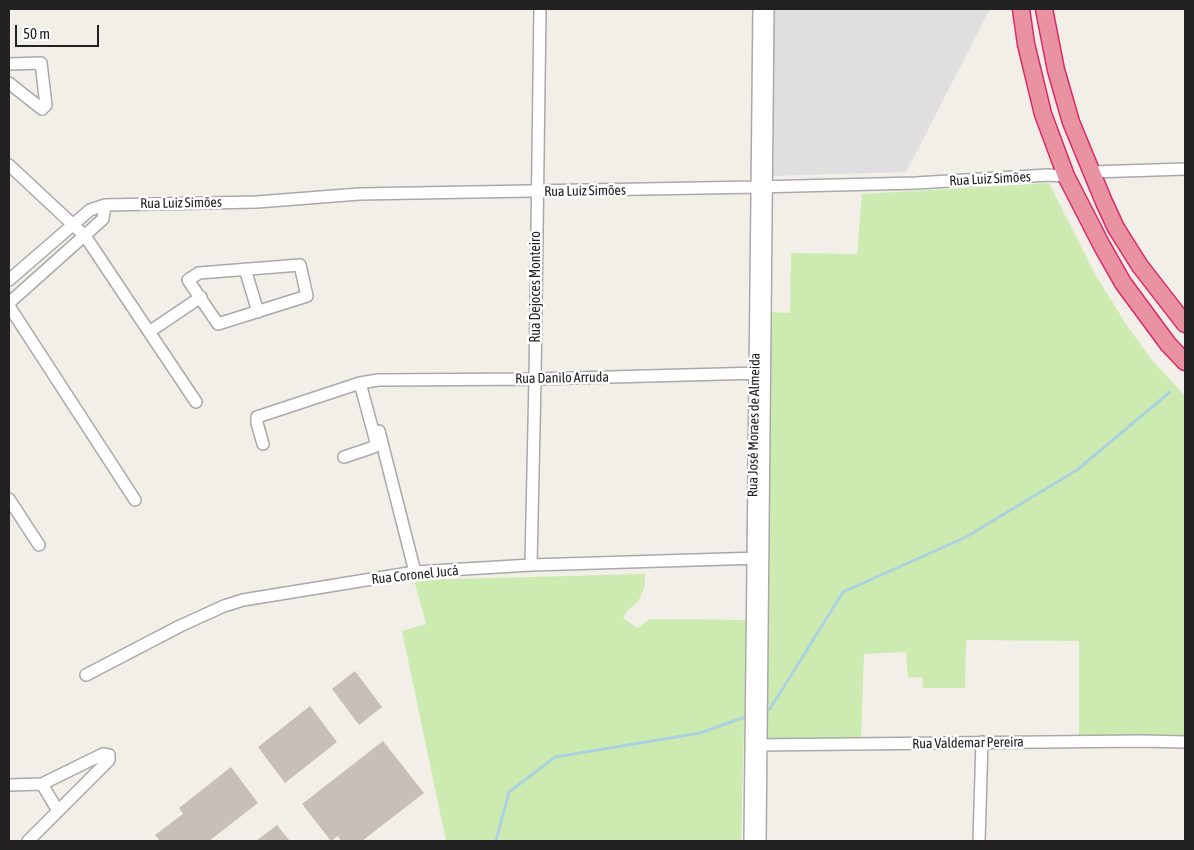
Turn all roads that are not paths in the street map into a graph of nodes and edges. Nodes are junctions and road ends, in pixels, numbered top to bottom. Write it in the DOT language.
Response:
graph roads {
  1 [pos="540,9"];
  2 [pos="759,9"];
  3 [pos="768,9"];
  4 [pos="1021,9"];
  5 [pos="1044,9"];
  6 [pos="9,64"];
  7 [pos="11,90"];
  8 [pos="9,165"];
  9 [pos="1185,169"];
  10 [pos="1091,172"];
  11 [pos="1066,176"];
  12 [pos="761,187"];
  13 [pos="536,192"];
  14 [pos="105,205"];
  15 [pos="73,225"];
  16 [pos="85,236"];
  17 [pos="245,269"];
  18 [pos="9,280"];
  19 [pos="200,297"];
  20 [pos="9,304"];
  21 [pos="258,312"];
  22 [pos="1185,324"];
  23 [pos="149,332"];
  24 [pos="1185,362"];
  25 [pos="760,373"];
  26 [pos="535,379"];
  27 [pos="363,383"];
  28 [pos="196,402"];
  29 [pos="264,444"];
  30 [pos="344,457"];
  31 [pos="9,499"];
  32 [pos="135,500"];
  33 [pos="39,545"];
  34 [pos="758,558"];
  35 [pos="531,565"];
  36 [pos="415,572"];
  37 [pos="86,675"];
  38 [pos="982,742"];
  39 [pos="1185,742"];
  40 [pos="756,745"];
  41 [pos="42,784"];
  42 [pos="9,785"];
  43 [pos="58,811"];
  44 [pos="755,840"];
  45 [pos="28,841"];
  46 [pos="979,841"];
  1 -- 13 [label="street, Rua Dejoces Monteiro"];
  2 -- 12 [label="street, Rua José Moraes de Almeida"];
  3 -- 12 [label="street, Rua José Moraes de Almeida"];
  4 -- 11 [label="highway"];
  5 -- 10 [label="highway"];
  6 -- 7 [label="street"];
  8 -- 15 [label="street"];
  9 -- 10 [label="street"];
  10 -- 22 [label="highway"];
  11 -- 12 [label="street, Rua Luiz Simões"];
  11 -- 24 [label="highway"];
  12 -- 13 [label="street, Rua Luiz Simões"];
  12 -- 25 [label="street, Rua José Moraes de Almeida"];
  13 -- 14 [label="street, Rua Luiz Simões"];
  13 -- 26 [label="street, Rua Dejoces Monteiro"];
  14 -- 15 [label="street"];
  14 -- 16 [label="street"];
  15 -- 16 [label="street"];
  15 -- 18 [label="street"];
  16 -- 20 [label="street"];
  16 -- 23 [label="street"];
  17 -- 19 [label="street"];
  17 -- 21 [label="street"];
  17 -- 21 [label="street"];
  19 -- 21 [label="street"];
  19 -- 23 [label="street"];
  20 -- 32 [label="street"];
  23 -- 28 [label="street"];
  25 -- 26 [label="street, Rua Danilo Arruda"];
  25 -- 34 [label="street, Rua José Moraes de Almeida"];
  26 -- 27 [label="street, Rua Danilo Arruda"];
  26 -- 35 [label="street, Rua Dejoces Monteiro"];
  27 -- 29 [label="street, Rua Danilo Arruda"];
  27 -- 30 [label="street"];
  27 -- 36 [label="street"];
  31 -- 33 [label="street"];
  34 -- 35 [label="street, Rua Coronel Jucá"];
  34 -- 40 [label="street, Rua José Moraes de Almeida"];
  35 -- 36 [label="street, Rua Coronel Jucá"];
  36 -- 37 [label="street, Rua Coronel Jucá"];
  38 -- 39 [label="street, Rua Valdemar Pereira"];
  38 -- 40 [label="street, Rua Valdemar Pereira"];
  38 -- 46 [label="street"];
  40 -- 44 [label="street, Rua José Moraes de Almeida"];
  41 -- 42 [label="street"];
  41 -- 43 [label="street"];
  41 -- 43 [label="street"];
  43 -- 45 [label="street"];
}
